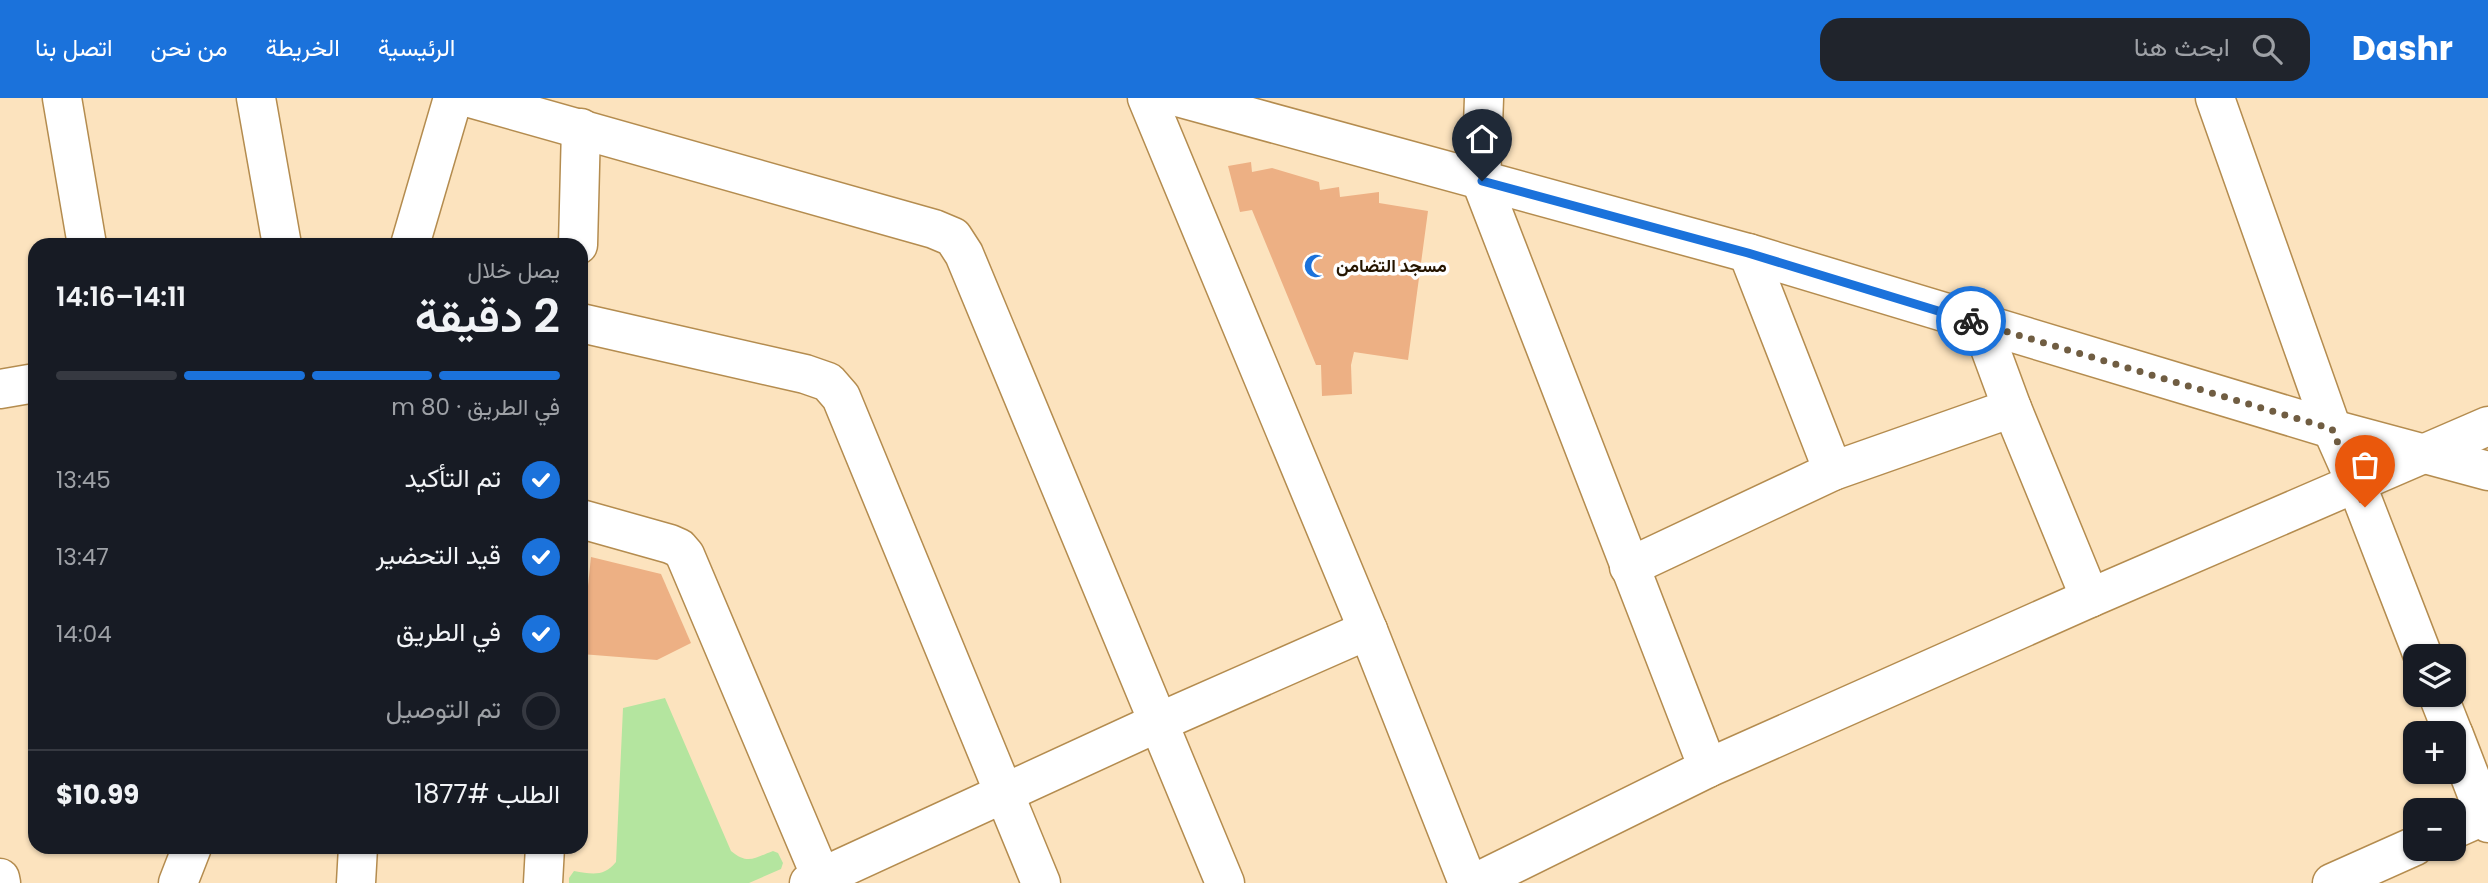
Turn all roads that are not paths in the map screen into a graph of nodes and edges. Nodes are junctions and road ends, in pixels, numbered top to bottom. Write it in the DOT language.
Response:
graph roads {
  1 [pos="62,98"];
  2 [pos="256,98"];
  3 [pos="453,98"];
  4 [pos="470,98"];
  5 [pos="1147,98"];
  6 [pos="1181,98"];
  7 [pos="1484,98"];
  8 [pos="2215,98"];
  9 [pos="581,128"];
  10 [pos="1482,181"];
  11 [pos="86,238"];
  12 [pos="281,238"];
  13 [pos="412,238"];
  14 [pos="578,238"];
  15 [pos="1748,253"];
  16 [pos="1981,324"];
  17 [pos="588,325"];
  18 [pos="28,384"];
  19 [pos="0,388"];
  20 [pos="2012,408"];
  21 [pos="2488,426"];
  22 [pos="2332,429"];
  23 [pos="2425,454"];
  24 [pos="1833,471"];
  25 [pos="2488,471"];
  26 [pos="2356,482"];
  27 [pos="588,521"];
  28 [pos="1629,567"];
  29 [pos="2090,598"];
  30 [pos="1368,630"];
  31 [pos="2418,644"];
  32 [pos="1157,723"];
  33 [pos="1708,768"];
  34 [pos="2466,778"];
  35 [pos="1003,792"];
  36 [pos="2479,821"];
  37 [pos="2403,851"];
  38 [pos="189,854"];
  39 [pos="358,854"];
  40 [pos="545,854"];
  41 [pos="815,880"];
  42 [pos="178,883"];
  43 [pos="356,883"];
  44 [pos="543,883"];
  45 [pos="1041,883"];
  46 [pos="1225,883"];
  47 [pos="1468,883"];
  48 [pos="1475,883"];
  49 [pos="2332,883"];
  1 -- 11 [label="street"];
  2 -- 12 [label="street"];
  3 -- 13 [label="street"];
  4 -- 9 [label="street"];
  5 -- 30 [label="street"];
  6 -- 10 [label="street"];
  7 -- 10 [label="street"];
  8 -- 22 [label="street"];
  9 -- 14 [label="street"];
  9 -- 32 [label="street"];
  10 -- 15 [label="street"];
  10 -- 28 [label="street"];
  15 -- 16 [label="street"];
  15 -- 24 [label="street"];
  16 -- 20 [label="street"];
  16 -- 22 [label="street"];
  17 -- 35 [label="street"];
  18 -- 19 [label="street"];
  20 -- 24 [label="street"];
  20 -- 29 [label="street"];
  21 -- 23 [label="street"];
  22 -- 23 [label="street"];
  22 -- 26 [label="street"];
  23 -- 25 [label="street"];
  23 -- 26 [label="street"];
  24 -- 28 [label="street"];
  26 -- 29 [label="street"];
  26 -- 31 [label="street"];
  27 -- 41 [label="street"];
  28 -- 33 [label="street"];
  29 -- 33 [label="street"];
  30 -- 32 [label="street"];
  30 -- 47 [label="street"];
  32 -- 35 [label="street"];
  32 -- 46 [label="street"];
  33 -- 48 [label="street"];
  34 -- 36 [label="street"];
  35 -- 41 [label="street"];
  35 -- 45 [label="street"];
  37 -- 49 [label="street"];
  38 -- 42 [label="street"];
  39 -- 43 [label="street"];
  40 -- 44 [label="street"];
}
